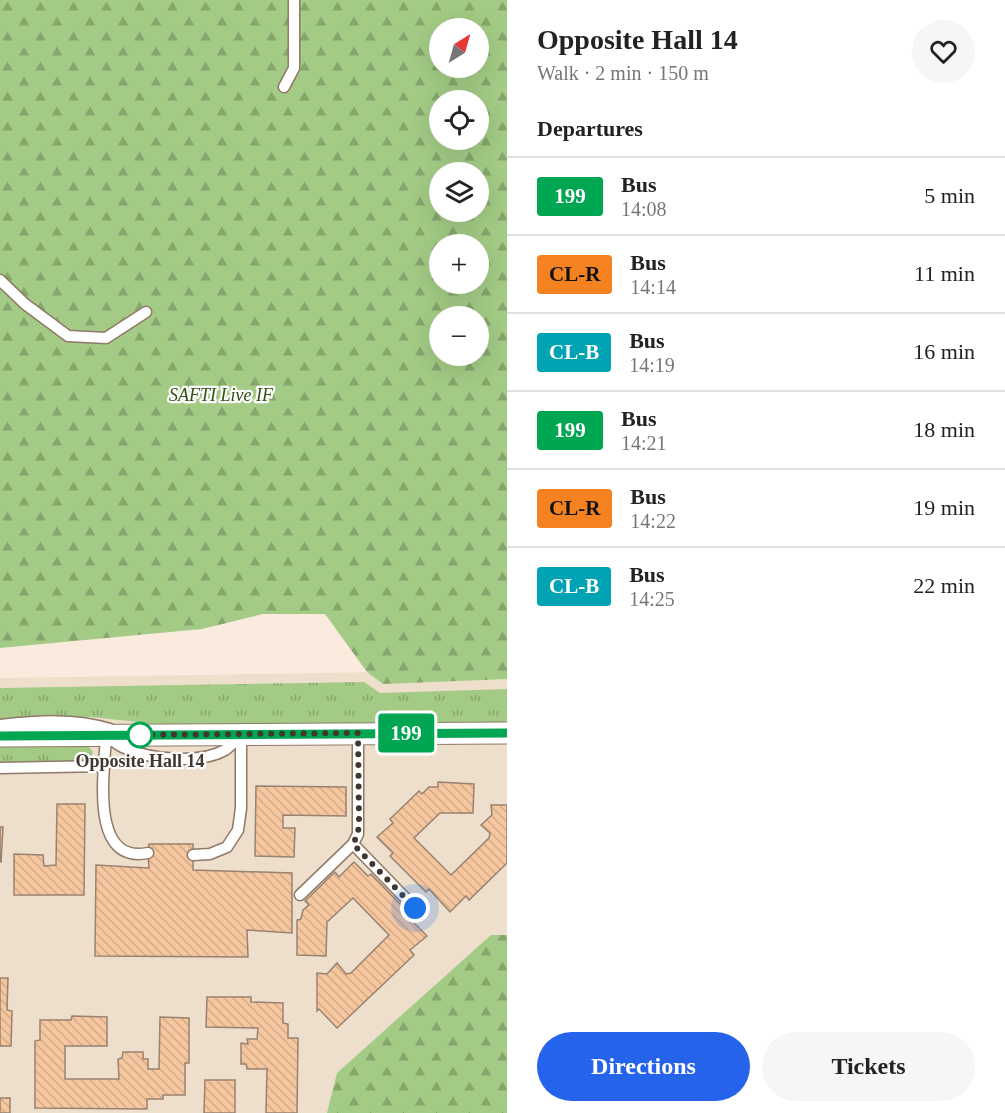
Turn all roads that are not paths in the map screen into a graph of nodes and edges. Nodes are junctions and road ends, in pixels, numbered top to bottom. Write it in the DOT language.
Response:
graph roads {
  1 [pos="294,0"];
  2 [pos="284,87"];
  3 [pos="0,280"];
  4 [pos="146,312"];
  5 [pos="0,725"];
  6 [pos="358,733"];
  7 [pos="507,733"];
  8 [pos="241,734"];
  9 [pos="106,735"];
  10 [pos="130,735"];
  11 [pos="0,736"];
  12 [pos="105,766"];
  13 [pos="0,768"];
  14 [pos="353,844"];
  15 [pos="148,853"];
  16 [pos="193,855"];
  17 [pos="300,895"];
  18 [pos="415,908"];
  1 -- 2 [label="lane"];
  3 -- 4 [label="lane"];
  5 -- 10 [label="lane"];
  6 -- 7 [label="street"];
  6 -- 8 [label="street"];
  6 -- 14 [label="lane"];
  8 -- 9 [label="lane"];
  8 -- 10 [label="street"];
  8 -- 16 [label="lane"];
  9 -- 10 [label="street"];
  9 -- 11 [label="street"];
  9 -- 12 [label="lane"];
  12 -- 13 [label="lane"];
  12 -- 15 [label="lane"];
  14 -- 17 [label="lane"];
  14 -- 18 [label="lane"];
}
